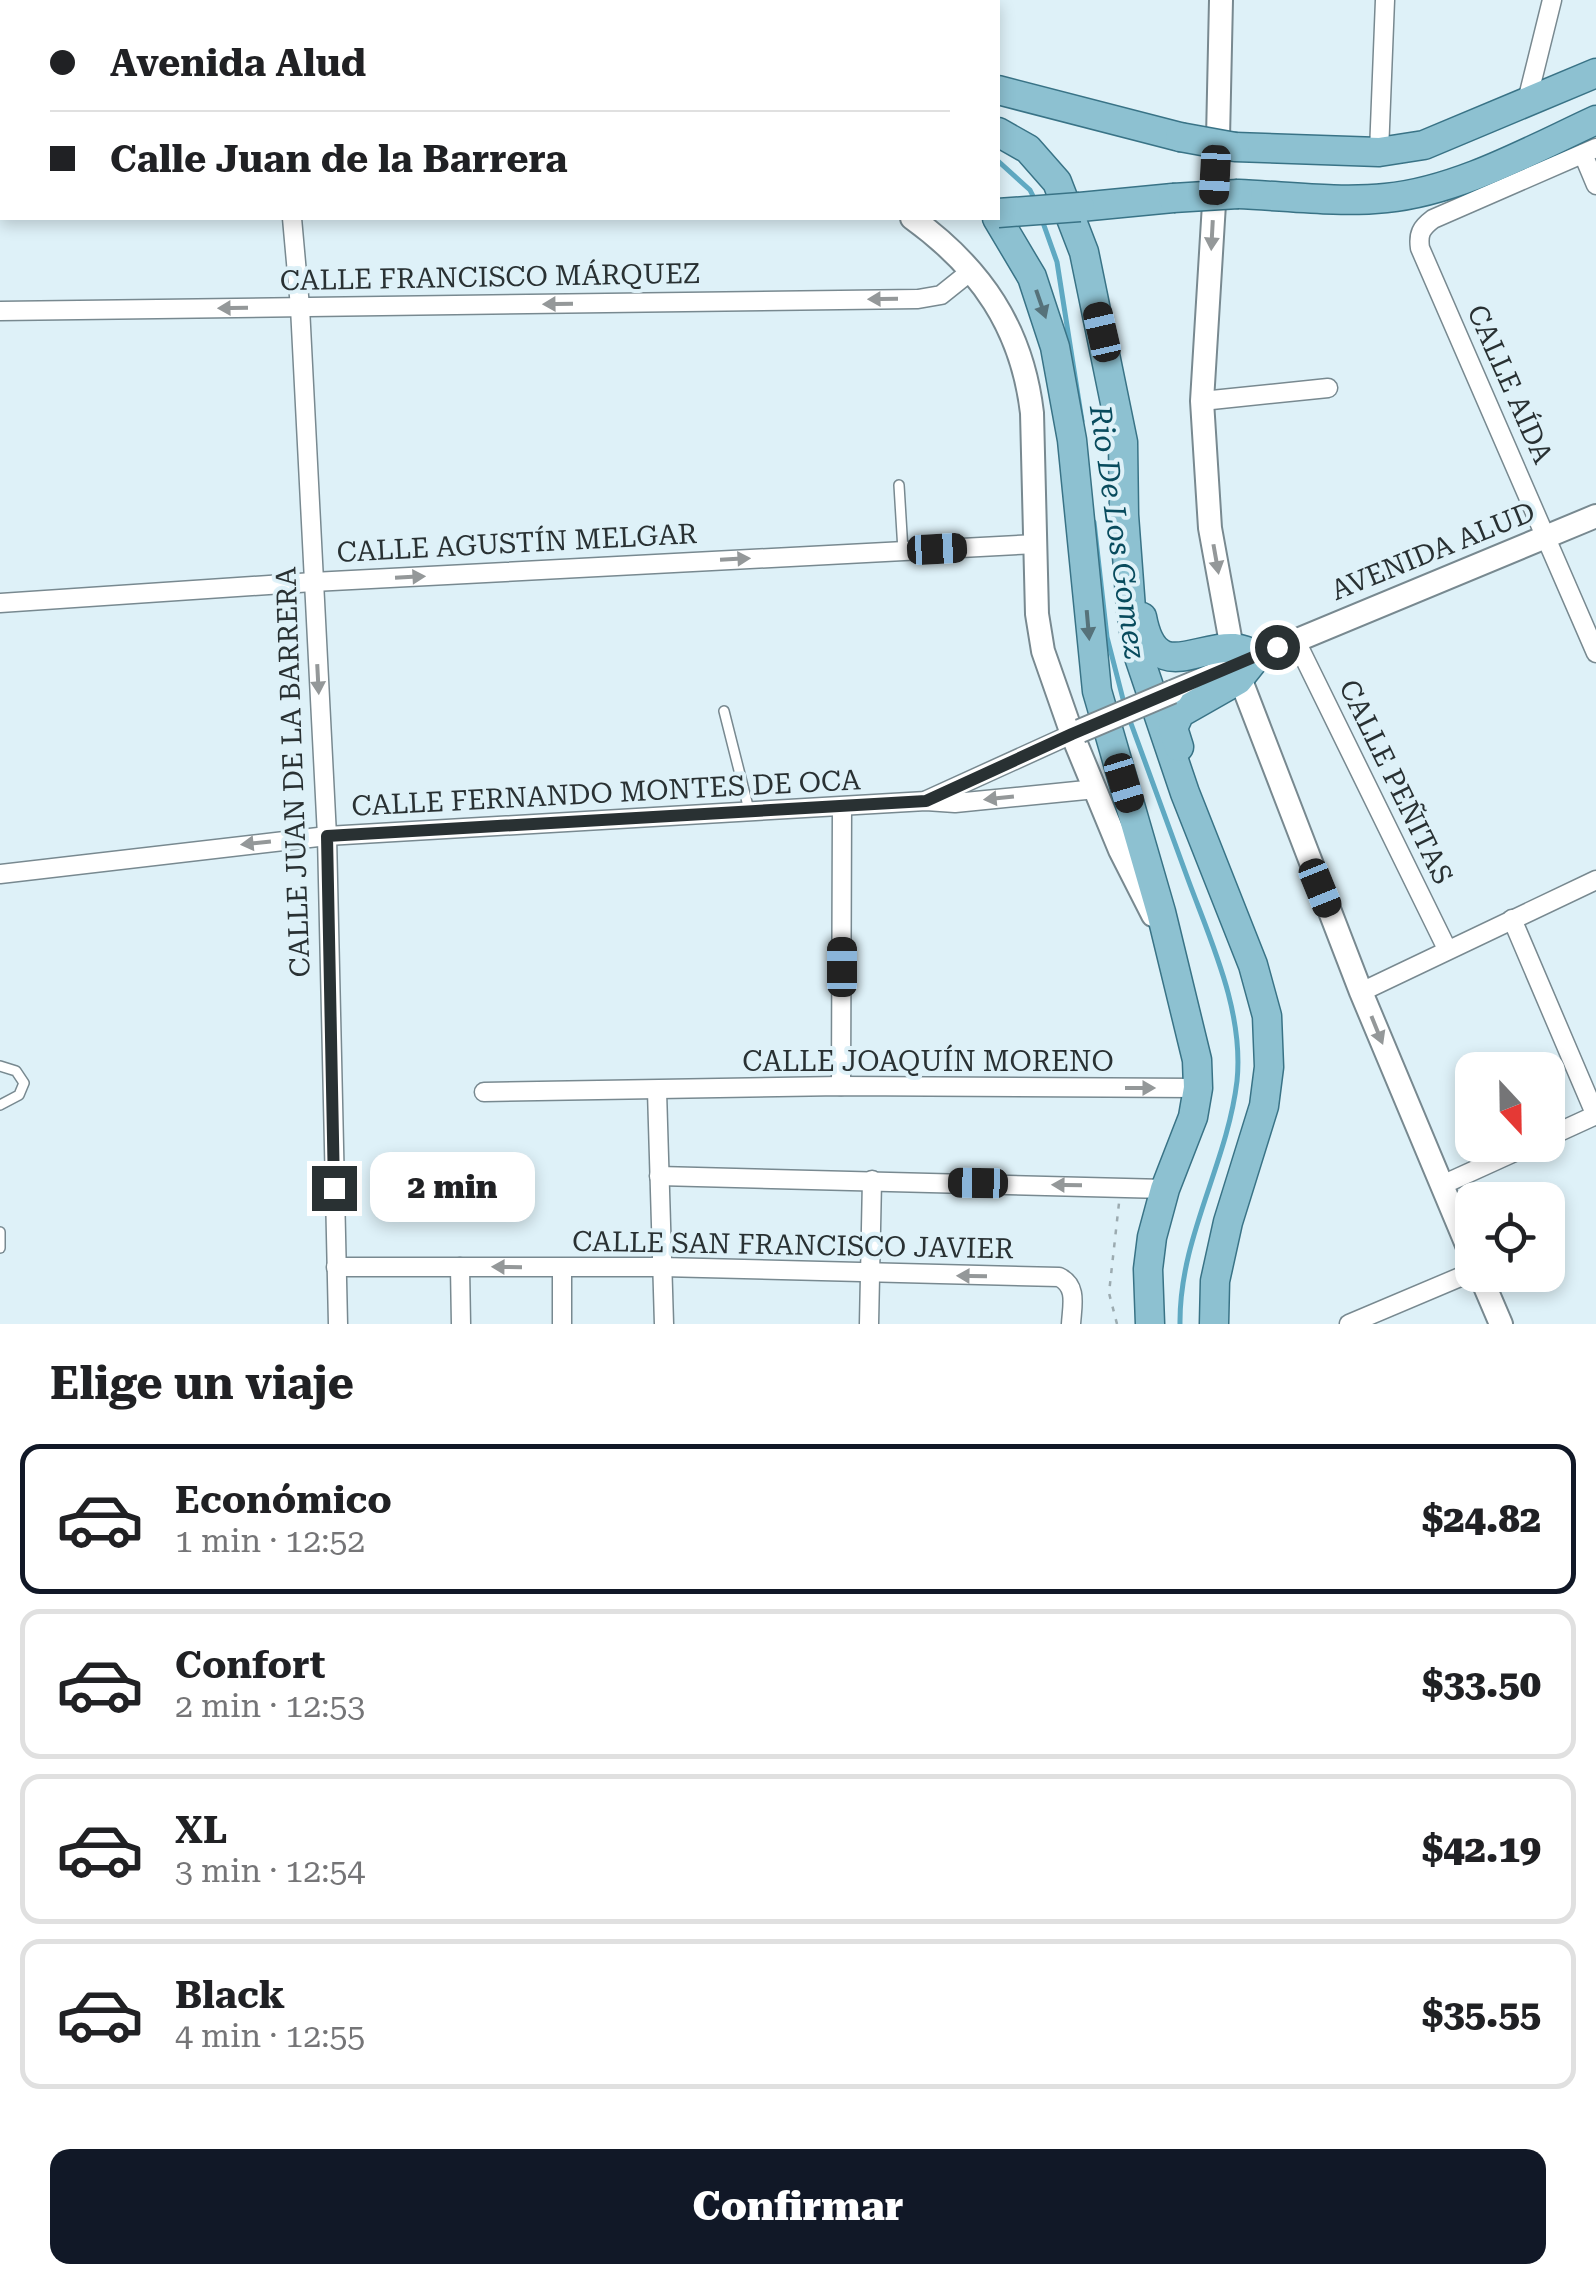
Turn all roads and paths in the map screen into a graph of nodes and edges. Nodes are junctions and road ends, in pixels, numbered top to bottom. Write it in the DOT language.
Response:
graph roads {
  1 [pos="1221,0"];
  2 [pos="1385,0"];
  3 [pos="1552,0"];
  4 [pos="1596,73"];
  5 [pos="1596,82"];
  6 [pos="1000,91"];
  7 [pos="1527,101"];
  8 [pos="1596,120"];
  9 [pos="1000,133"];
  10 [pos="1226,142"];
  11 [pos="1581,146"];
  12 [pos="1380,152"];
  13 [pos="1596,185"];
  14 [pos="1000,215"];
  15 [pos="1000,219"];
  16 [pos="292,220"];
  17 [pos="914,220"];
  18 [pos="971,271"];
  19 [pos="300,307"];
  20 [pos="0,310"];
  21 [pos="1328,388"];
  22 [pos="1202,401"];
  23 [pos="1123,442"];
  24 [pos="899,485"];
  25 [pos="1596,516"];
  26 [pos="1547,538"];
  27 [pos="1038,544"];
  28 [pos="903,550"];
  29 [pos="313,582"];
  30 [pos="0,603"];
  31 [pos="1295,640"];
  32 [pos="1596,653"];
  33 [pos="1241,662"];
  34 [pos="724,710"];
  35 [pos="1076,732"];
  36 [pos="1096,789"];
  37 [pos="926,801"];
  38 [pos="842,807"];
  39 [pos="750,813"];
  40 [pos="327,836"];
  41 [pos="0,874"];
  42 [pos="1596,880"];
  43 [pos="1233,913"];
  44 [pos="1512,919"];
  45 [pos="1168,945"];
  46 [pos="1447,949"];
  47 [pos="1362,992"];
  48 [pos="0,1066"];
  49 [pos="841,1086"];
  50 [pos="1198,1088"];
  51 [pos="657,1091"];
  52 [pos="484,1092"];
  53 [pos="0,1104"];
  54 [pos="1596,1115"];
  55 [pos="1565,1129"];
  56 [pos="1493,1162"];
  57 [pos="659,1176"];
  58 [pos="872,1180"];
  59 [pos="1442,1185"];
  60 [pos="1120,1186"];
  61 [pos="1165,1188"];
  62 [pos="1455,1217"];
  63 [pos="0,1232"];
  64 [pos="0,1248"];
  65 [pos="336,1266"];
  66 [pos="460,1266"];
  67 [pos="662,1267"];
  68 [pos="562,1268"];
  69 [pos="871,1274"];
  70 [pos="1455,1279"];
  71 [pos="1487,1292"];
  72 [pos="338,1324"];
  73 [pos="462,1324"];
  74 [pos="562,1324"];
  75 [pos="664,1324"];
  76 [pos="868,1324"];
  77 [pos="1071,1324"];
  78 [pos="1117,1324"];
  79 [pos="1150,1324"];
  80 [pos="1214,1324"];
  81 [pos="1348,1324"];
  82 [pos="1501,1324"];
  1 -- 10 [label="street"];
  2 -- 12 [label="street"];
  3 -- 7 [label="street"];
  4 -- 7 [label="main road"];
  5 -- 11 [label="main road"];
  6 -- 10 [label="main road, bridge"];
  7 -- 12 [label="main road"];
  8 -- 11 [label="main road"];
  9 -- 23 [label="main road"];
  10 -- 12 [label="main road"];
  10 -- 22 [label="street, one-way"];
  11 -- 13 [label="street"];
  11 -- 14 [label="main road, bridge"];
  11 -- 26 [label="street, CALLE AÍDA"];
  15 -- 45 [label="main road, one-way"];
  16 -- 19 [label="street, CALLE JUAN DE LA BARRERA"];
  17 -- 18 [label="street"];
  18 -- 19 [label="street, CALLE FRANCISCO MÁRQUEZ, one-way"];
  18 -- 27 [label="street"];
  19 -- 20 [label="street, CALLE FRANCISCO MÁRQUEZ, one-way"];
  19 -- 29 [label="street, CALLE JUAN DE LA BARRERA"];
  21 -- 22 [label="street"];
  22 -- 33 [label="street, one-way"];
  23 -- 33 [label="main road"];
  23 -- 43 [label="main road"];
  24 -- 28 [label="lane"];
  25 -- 26 [label="street, AVENIDA ALUD"];
  26 -- 31 [label="street, AVENIDA ALUD"];
  26 -- 32 [label="street, CALLE AÍDA"];
  27 -- 28 [label="street, CALLE AGUSTÍN MELGAR"];
  27 -- 35 [label="street"];
  29 -- 28 [label="street, CALLE AGUSTÍN MELGAR, one-way"];
  29 -- 30 [label="street, CALLE AGUSTÍN MELGAR"];
  29 -- 40 [label="street, CALLE JUAN DE LA BARRERA, one-way"];
  31 -- 33 [label="street, AVENIDA ALUD"];
  31 -- 46 [label="street, CALLE PEÑITAS"];
  33 -- 35 [label="street, AVENIDA ALUD, bridge"];
  33 -- 43 [label="main road"];
  33 -- 47 [label="street"];
  34 -- 39 [label="lane"];
  35 -- 36 [label="street"];
  35 -- 37 [label="street"];
  36 -- 37 [label="street, CALLE FERNANDO MONTES DE OCA, one-way"];
  36 -- 45 [label="street"];
  37 -- 38 [label="street, CALLE FERNANDO MONTES DE OCA"];
  38 -- 39 [label="street, CALLE FERNANDO MONTES DE OCA"];
  38 -- 49 [label="street"];
  39 -- 40 [label="street, CALLE FERNANDO MONTES DE OCA"];
  40 -- 41 [label="street, CALLE FERNANDO MONTES DE OCA, one-way"];
  40 -- 65 [label="street, CALLE JUAN DE LA BARRERA"];
  42 -- 44 [label="street"];
  43 -- 80 [label="main road"];
  44 -- 46 [label="street"];
  44 -- 54 [label="street"];
  45 -- 50 [label="main road"];
  46 -- 47 [label="street"];
  47 -- 59 [label="street, one-way"];
  48 -- 53 [label="lane"];
  49 -- 50 [label="street, CALLE JOAQUÍN MORENO, one-way"];
  49 -- 51 [label="street, CALLE JOAQUÍN MORENO"];
  50 -- 61 [label="main road"];
  51 -- 52 [label="street, CALLE JOAQUÍN MORENO"];
  51 -- 57 [label="street"];
  54 -- 55 [label="street"];
  56 -- 59 [label="street"];
  57 -- 58 [label="street"];
  57 -- 67 [label="street"];
  60 -- 58 [label="street, one-way"];
  58 -- 69 [label="street"];
  59 -- 62 [label="street"];
  60 -- 61 [label="street"];
  60 -- 78 [label="path"];
  61 -- 79 [label="main road"];
  63 -- 64 [label="lane"];
  65 -- 66 [label="street, CALLE SAN FRANCISCO JAVIER"];
  65 -- 72 [label="street, CALLE JUAN DE LA BARRERA"];
  68 -- 66 [label="street, CALLE SAN FRANCISCO JAVIER, one-way"];
  66 -- 73 [label="street"];
  67 -- 68 [label="street, CALLE SAN FRANCISCO JAVIER"];
  67 -- 69 [label="street, CALLE SAN FRANCISCO JAVIER"];
  67 -- 75 [label="street"];
  68 -- 74 [label="street"];
  69 -- 76 [label="street"];
  77 -- 69 [label="street, CALLE SAN FRANCISCO JAVIER, one-way"];
  70 -- 81 [label="street"];
  71 -- 82 [label="street"];
}
